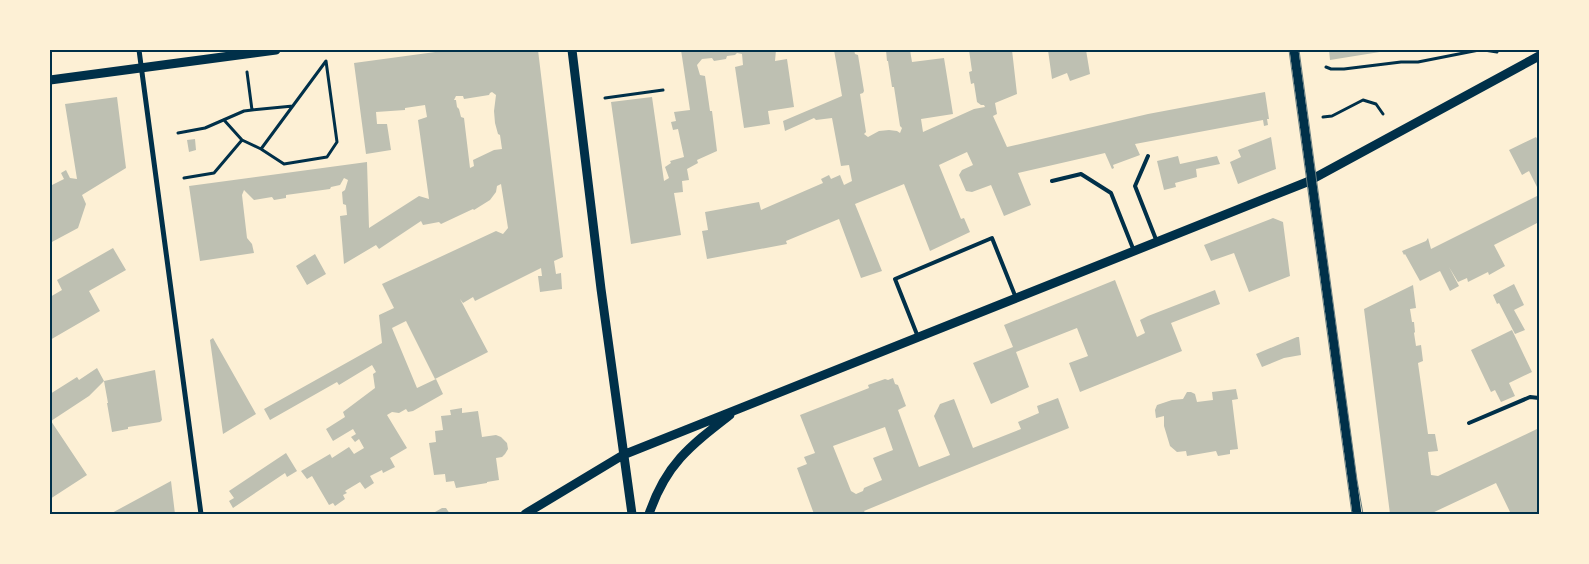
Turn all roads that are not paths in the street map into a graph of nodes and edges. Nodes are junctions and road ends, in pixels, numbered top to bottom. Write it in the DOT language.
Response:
graph roads {
  1 [pos="139,50"];
  2 [pos="276,50"];
  3 [pos="572,50"];
  4 [pos="1294,50"];
  5 [pos="1539,56"];
  6 [pos="142,68"];
  7 [pos="50,80"];
  8 [pos="1148,156"];
  9 [pos="1312,180"];
  10 [pos="1052,182"];
  11 [pos="1157,242"];
  12 [pos="1134,251"];
  13 [pos="1016,298"];
  14 [pos="918,337"];
  15 [pos="1539,398"];
  16 [pos="738,409"];
  17 [pos="1469,423"];
  18 [pos="623,455"];
  19 [pos="201,514"];
  20 [pos="525,514"];
  21 [pos="632,514"];
  22 [pos="650,514"];
  23 [pos="1358,514"];
  1 -- 6 [label="street"];
  2 -- 6 [label="street"];
  3 -- 18 [label="street"];
  4 -- 9 [label="street"];
  5 -- 9 [label="street"];
  6 -- 7 [label="street"];
  6 -- 19 [label="street"];
  8 -- 11 [label="lane"];
  9 -- 11 [label="street"];
  9 -- 23 [label="street"];
  10 -- 12 [label="lane"];
  11 -- 12 [label="street"];
  12 -- 13 [label="street"];
  13 -- 14 [label="street"];
  13 -- 14 [label="lane"];
  14 -- 16 [label="street"];
  15 -- 17 [label="lane"];
  16 -- 18 [label="street"];
  16 -- 22 [label="street"];
  18 -- 20 [label="street"];
  18 -- 21 [label="street"];
}
